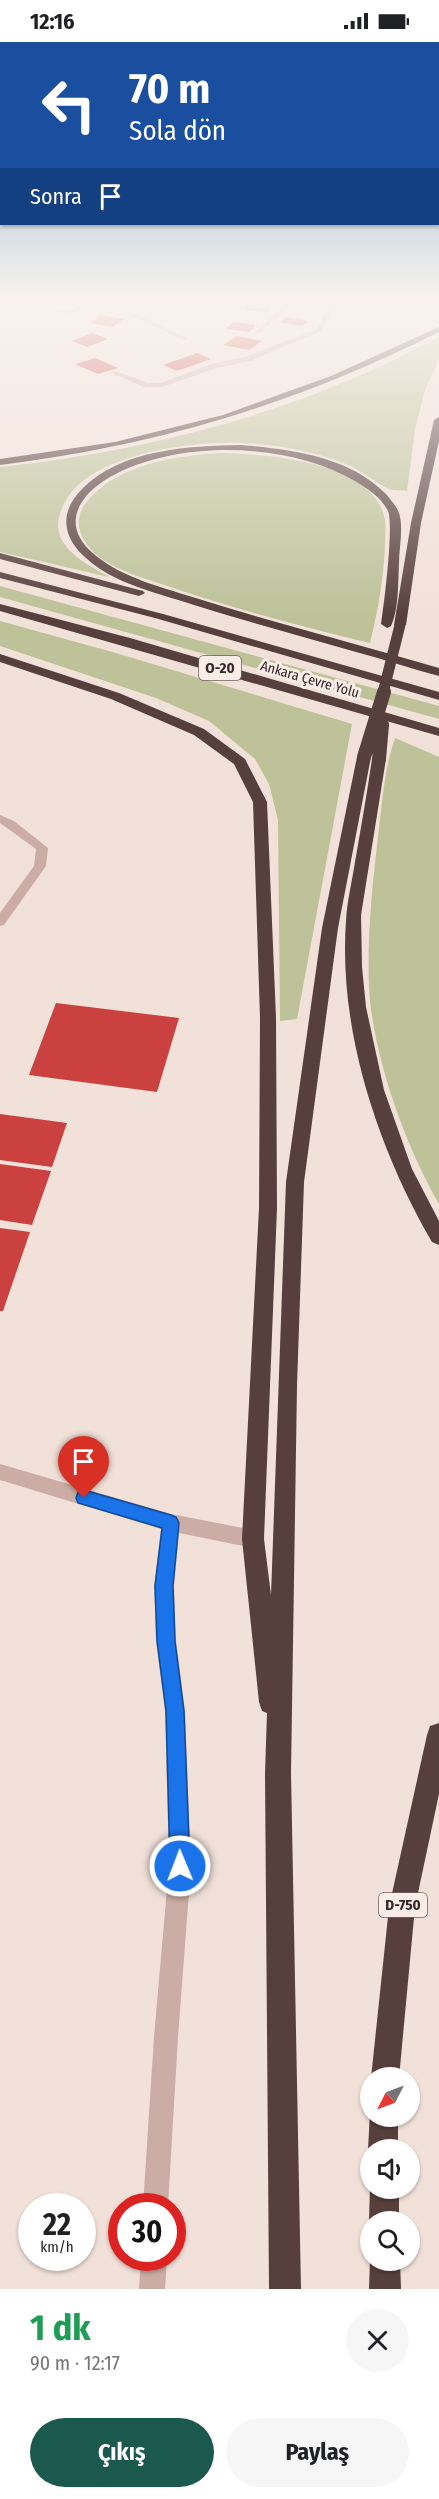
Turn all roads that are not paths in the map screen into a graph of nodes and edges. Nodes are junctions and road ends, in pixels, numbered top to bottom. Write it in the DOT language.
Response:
graph roads {
  1 [pos="264,405"];
  2 [pos="439,420"];
  3 [pos="430,458"];
  4 [pos="0,462"];
  5 [pos="439,481"];
  6 [pos="0,556"];
  7 [pos="0,574"];
  8 [pos="0,607"];
  9 [pos="393,625"];
  10 [pos="0,658"];
  11 [pos="439,673"];
  12 [pos="439,696"];
  13 [pos="439,732"];
  14 [pos="372,758"];
  15 [pos="0,818"];
  16 [pos="0,922"];
  17 [pos="439,1237"];
  18 [pos="0,1472"];
  19 [pos="171,1523"];
  20 [pos="253,1539"];
  21 [pos="439,1735"];
  22 [pos="278,1773"];
  23 [pos="386,2067"];
  24 [pos="157,2193"];
  25 [pos="153,2271"];
  26 [pos="385,2271"];
  27 [pos="152,2289"];
  28 [pos="285,2289"];
  29 [pos="386,2289"];
  1 -- 4 [label="highway"];
  2 -- 3 [label="highway"];
  3 -- 5 [label="highway"];
  3 -- 9 [label="highway"];
  6 -- 11 [label="highway"];
  7 -- 12 [label="highway, Ankara Çevre Yolu / O-20"];
  8 -- 13 [label="highway, Ankara Çevre Yolu / O-20"];
  9 -- 11 [label="highway"];
  9 -- 14 [label="highway, bridge"];
  10 -- 20 [label="highway"];
  14 -- 17 [label="highway"];
  14 -- 22 [label="highway"];
  15 -- 16 [label="street"];
  18 -- 19 [label="street"];
  19 -- 20 [label="street"];
  19 -- 24 [label="street"];
  20 -- 22 [label="highway"];
  21 -- 23 [label="highway, D-750"];
  22 -- 28 [label="highway"];
  25 -- 27 [label="street"];
  26 -- 29 [label="highway"];
}
